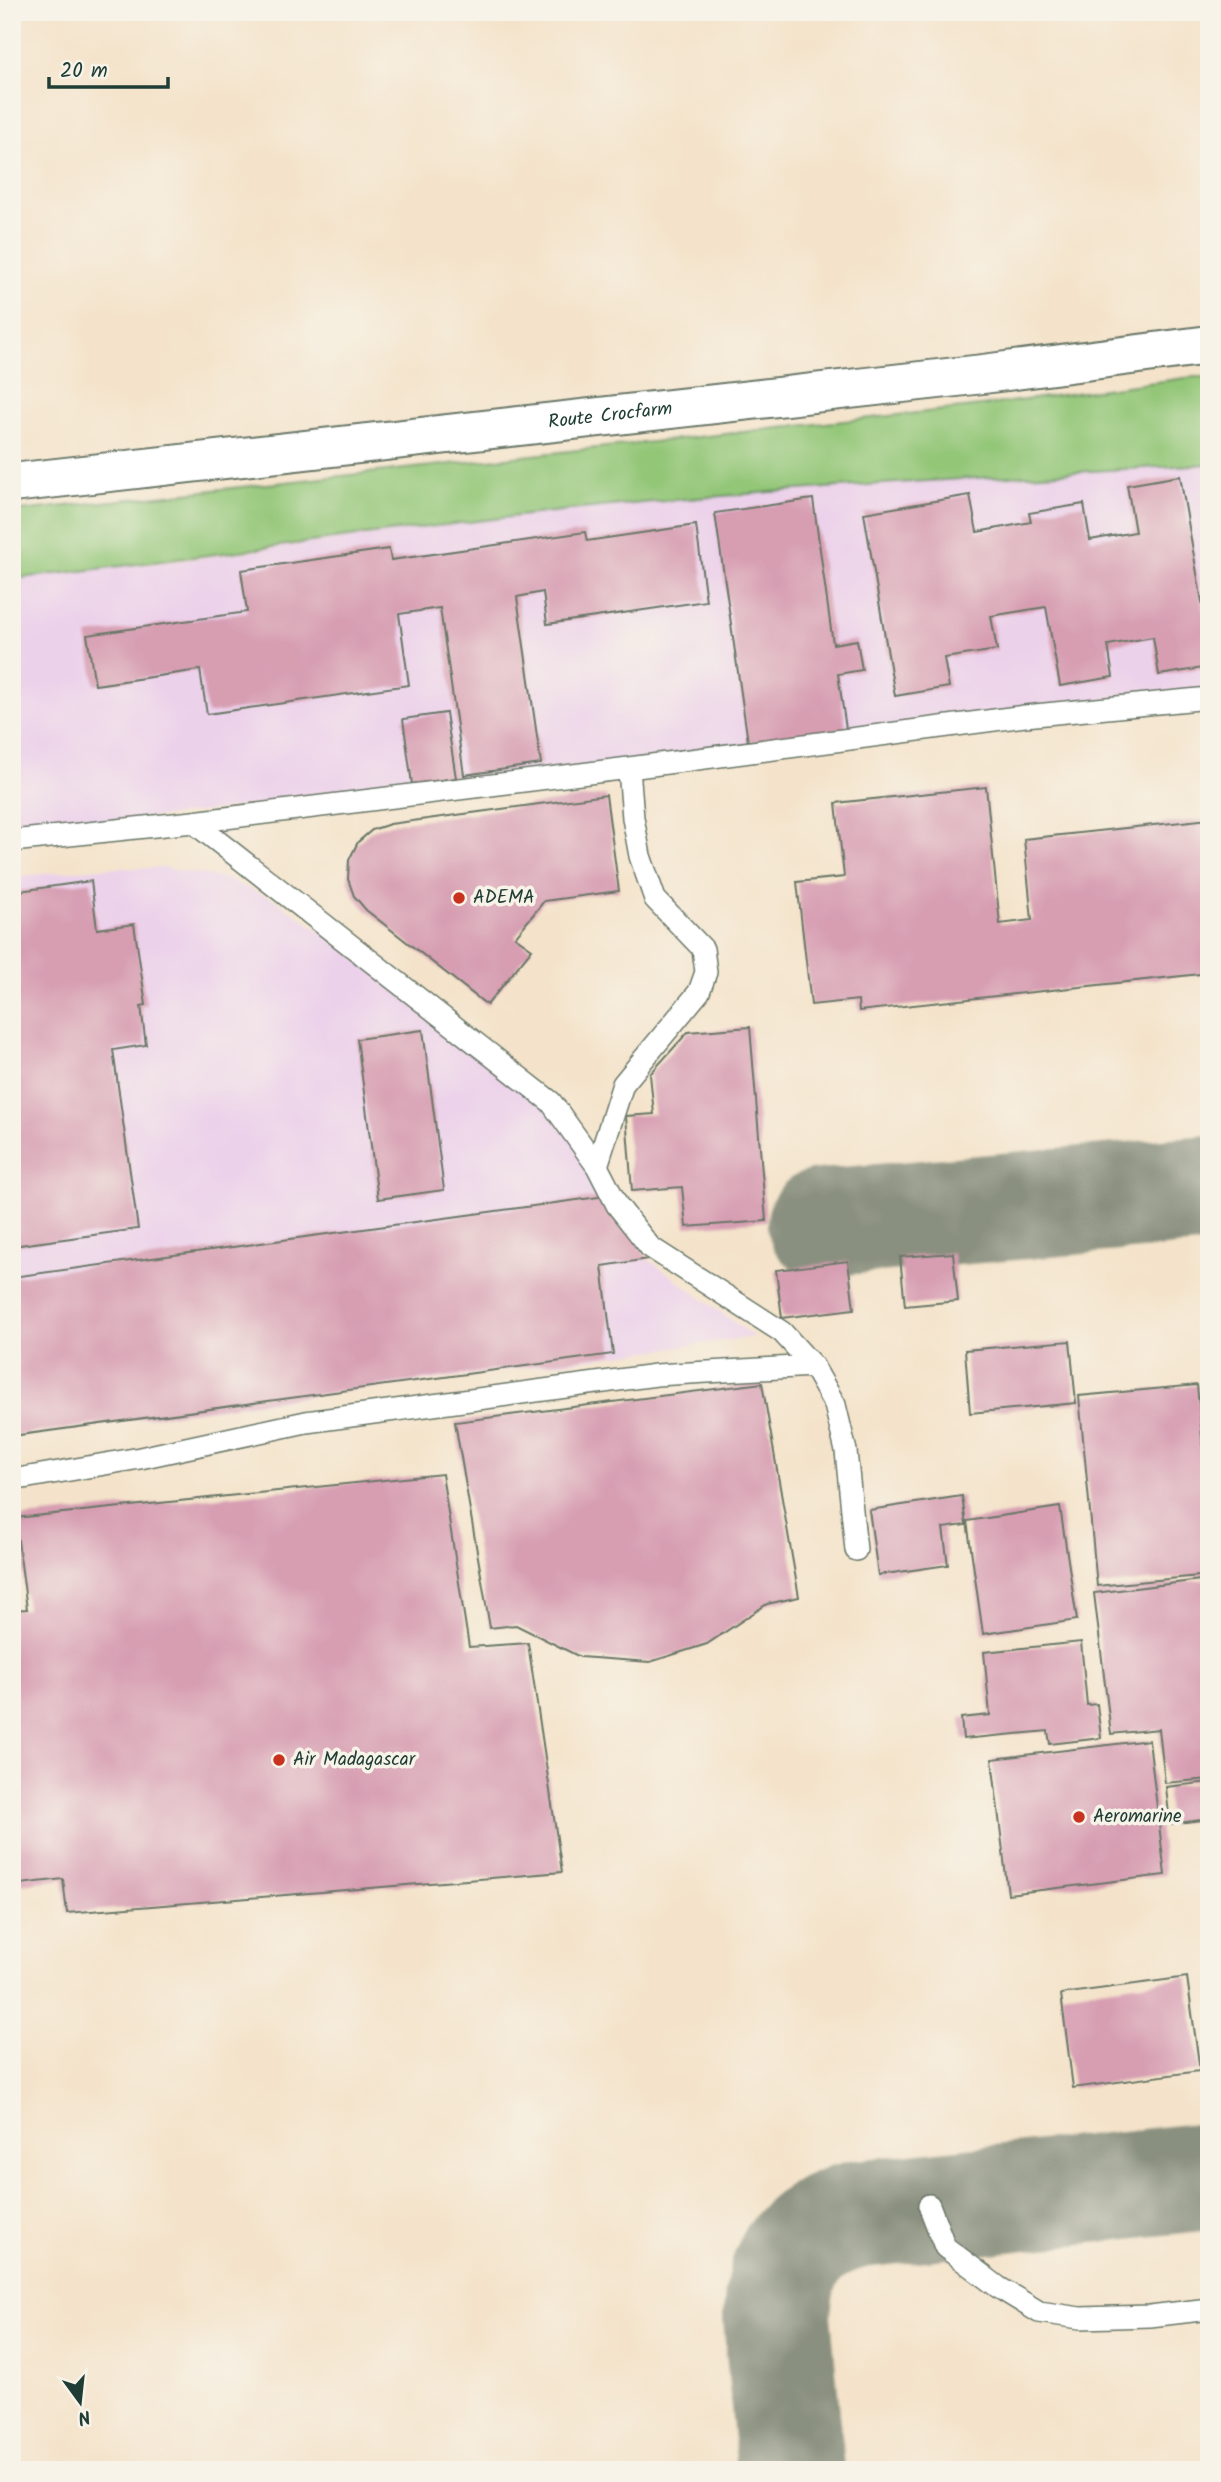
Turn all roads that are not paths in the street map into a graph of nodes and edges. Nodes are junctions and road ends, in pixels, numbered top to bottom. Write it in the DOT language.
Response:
graph roads {
  1 [pos="1209,345"];
  2 [pos="12,483"];
  3 [pos="1209,698"];
  4 [pos="629,768"];
  5 [pos="194,822"];
  6 [pos="12,841"];
  7 [pos="597,1166"];
  8 [pos="813,1366"];
  9 [pos="12,1480"];
  10 [pos="856,1550"];
  11 [pos="929,2205"];
  12 [pos="1209,2309"];
  1 -- 2 [label="street, Route Crocfarm"];
  3 -- 4 [label="lane"];
  4 -- 5 [label="lane"];
  4 -- 7 [label="lane"];
  5 -- 6 [label="lane"];
  5 -- 7 [label="lane"];
  7 -- 8 [label="lane"];
  8 -- 9 [label="lane"];
  8 -- 10 [label="lane"];
  11 -- 12 [label="lane"];
}
